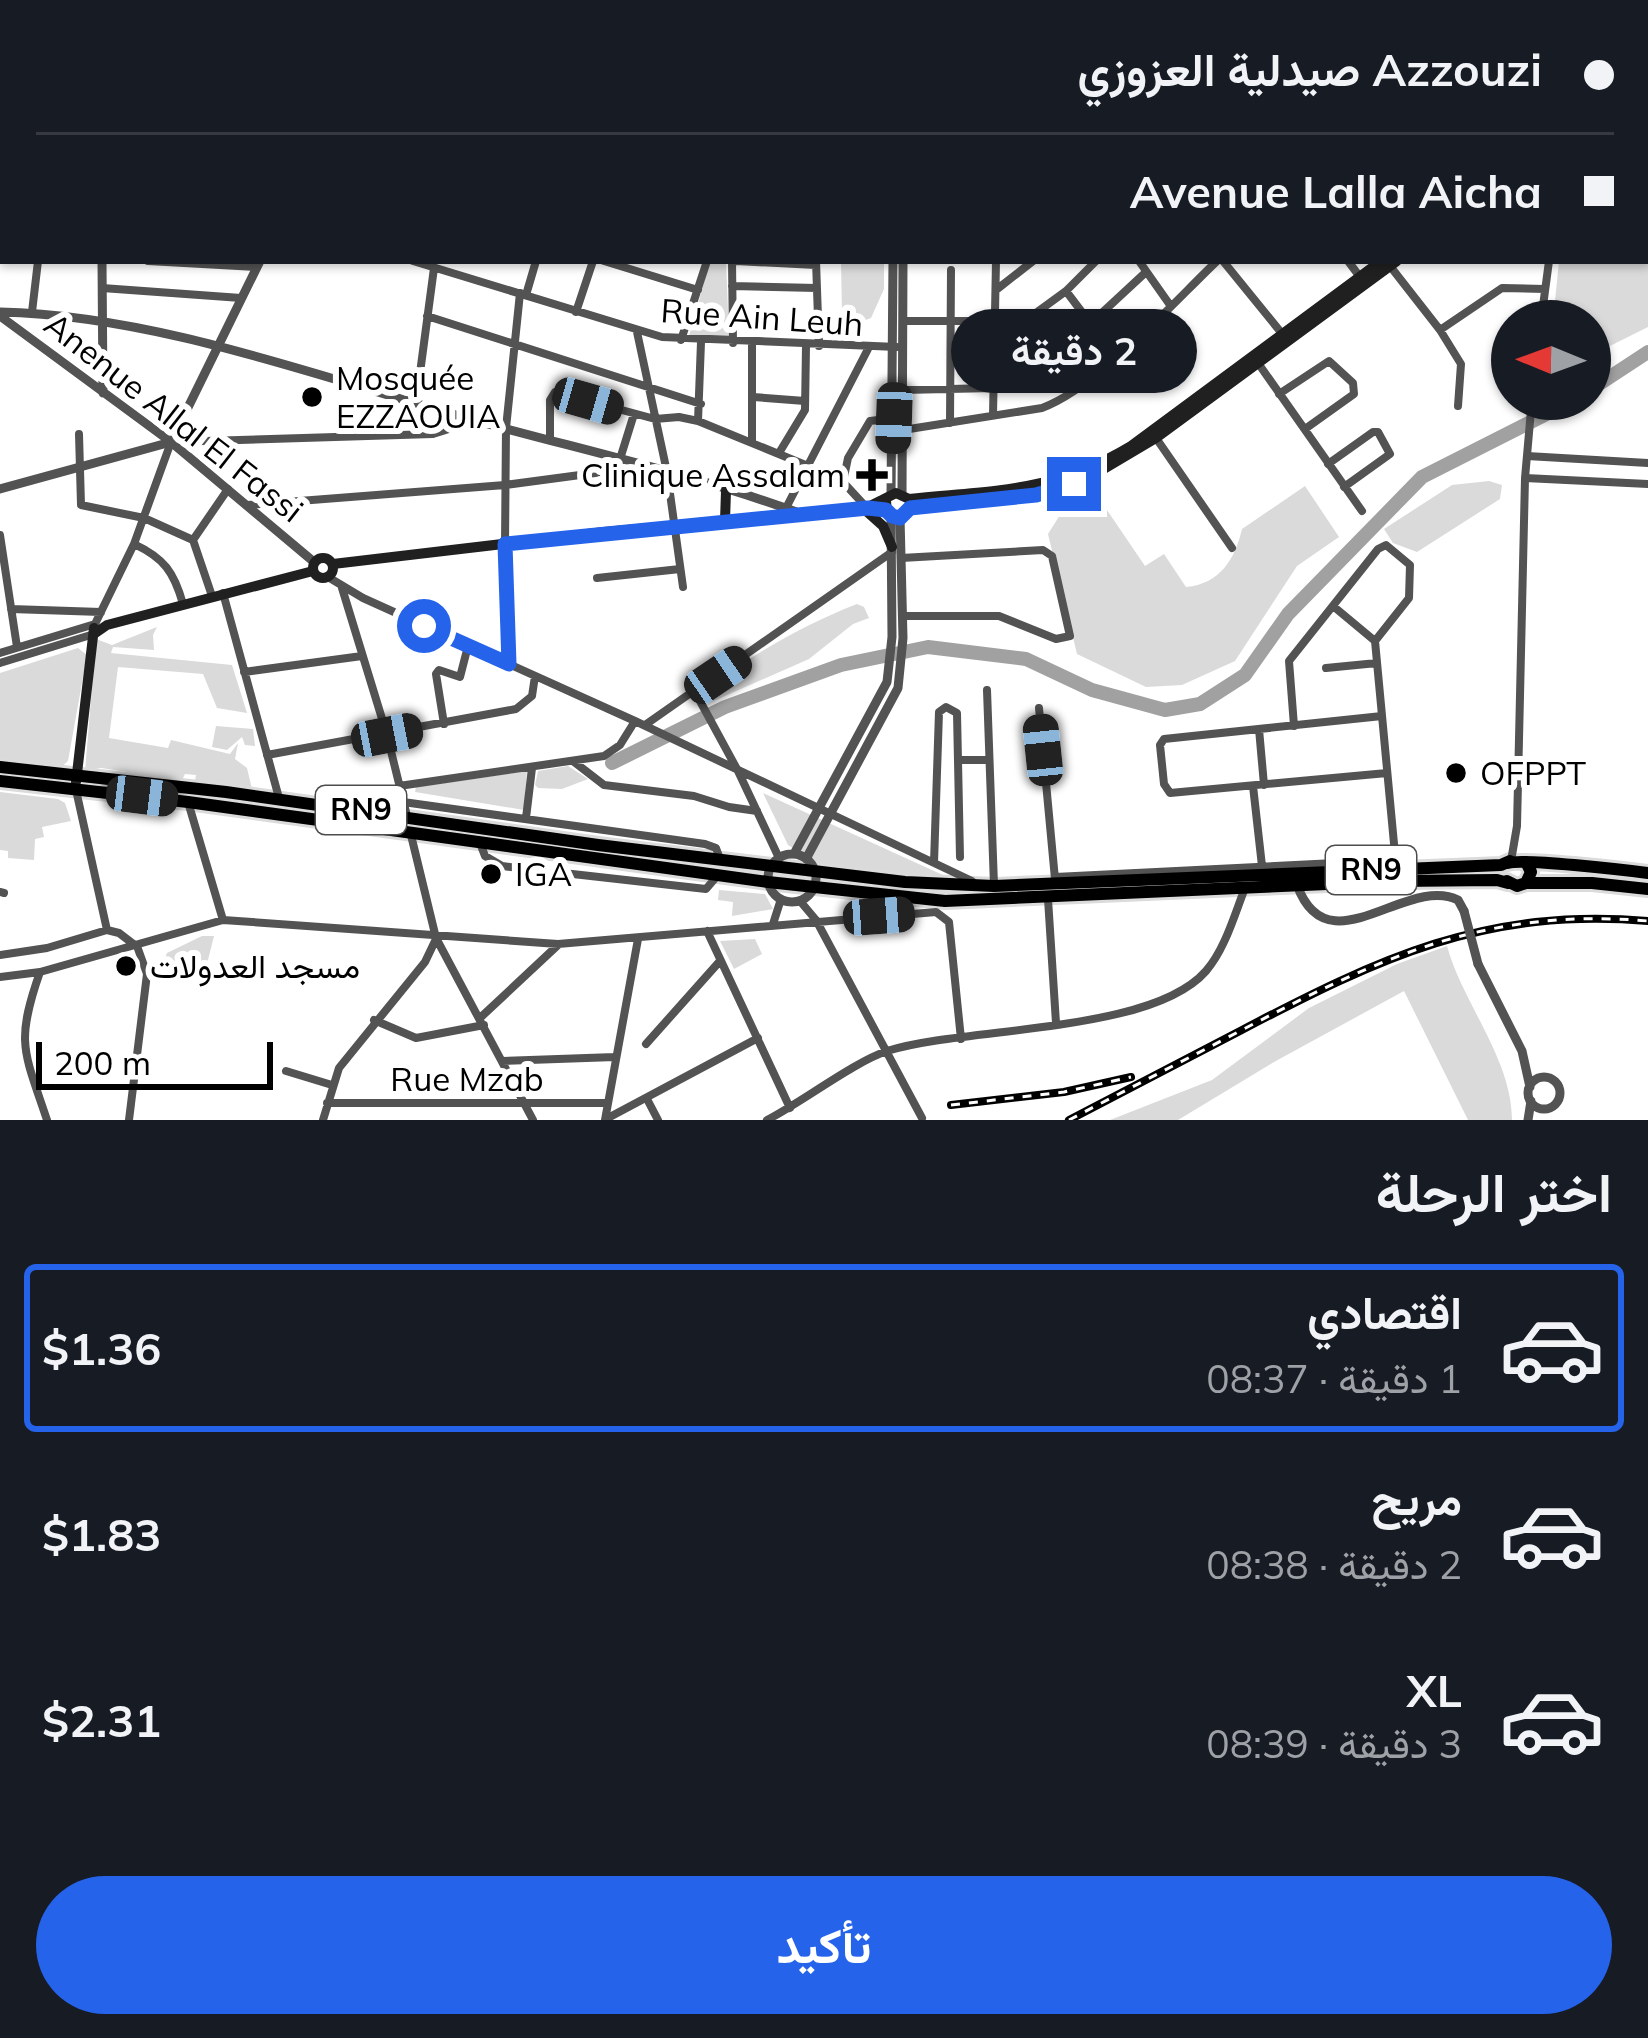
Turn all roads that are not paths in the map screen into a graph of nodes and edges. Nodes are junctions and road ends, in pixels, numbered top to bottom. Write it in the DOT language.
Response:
graph roads {
  1 [pos="38,264"];
  2 [pos="102,264"];
  3 [pos="258,264"];
  4 [pos="424,264"];
  5 [pos="535,264"];
  6 [pos="592,264"];
  7 [pos="614,264"];
  8 [pos="706,264"];
  9 [pos="734,264"];
  10 [pos="816,264"];
  11 [pos="900,264"];
  12 [pos="900,264"];
  13 [pos="996,264"];
  14 [pos="1029,264"];
  15 [pos="1092,264"];
  16 [pos="1142,264"];
  17 [pos="1213,264"];
  18 [pos="1215,264"];
  19 [pos="1350,264"];
  20 [pos="1387,264"];
  21 [pos="1388,264"];
  22 [pos="1390,264"];
  23 [pos="1549,264"];
  24 [pos="434,268"];
  25 [pos="952,270"];
  26 [pos="1146,272"];
  27 [pos="1360,277"];
  28 [pos="732,286"];
  29 [pos="817,287"];
  30 [pos="102,288"];
  31 [pos="1545,289"];
  32 [pos="698,290"];
  33 [pos="995,291"];
  34 [pos="1066,292"];
  35 [pos="523,294"];
  36 [pos="242,298"];
  37 [pos="1544,300"];
  38 [pos="1171,305"];
  39 [pos="32,312"];
  40 [pos="576,312"];
  41 [pos="0,314"];
  42 [pos="427,316"];
  43 [pos="904,321"];
  44 [pos="950,321"];
  45 [pos="995,321"];
  46 [pos="103,322"];
  47 [pos="1091,323"];
  48 [pos="1440,330"];
  49 [pos="637,332"];
  50 [pos="1286,338"];
  51 [pos="681,340"];
  52 [pos="701,342"];
  53 [pos="515,343"];
  54 [pos="733,343"];
  55 [pos="995,343"];
  56 [pos="752,344"];
  57 [pos="806,346"];
  58 [pos="819,346"];
  59 [pos="898,347"];
  60 [pos="217,348"];
  61 [pos="868,349"];
  62 [pos="1115,356"];
  63 [pos="1257,360"];
  64 [pos="994,373"];
  65 [pos="647,384"];
  66 [pos="950,388"];
  67 [pos="994,388"];
  68 [pos="903,390"];
  69 [pos="103,393"];
  70 [pos="1279,394"];
  71 [pos="753,398"];
  72 [pos="806,401"];
  73 [pos="416,403"];
  74 [pos="701,404"];
  75 [pos="1458,406"];
  76 [pos="634,414"];
  77 [pos="454,415"];
  78 [pos="993,416"];
  79 [pos="894,418"];
  80 [pos="656,419"];
  81 [pos="1530,420"];
  82 [pos="698,421"];
  83 [pos="950,423"];
  84 [pos="506,428"];
  85 [pos="1305,429"];
  86 [pos="903,430"];
  87 [pos="79,434"];
  88 [pos="1154,435"];
  89 [pos="550,439"];
  90 [pos="172,442"];
  91 [pos="752,442"];
  92 [pos="779,453"];
  93 [pos="1527,457"];
  94 [pos="620,460"];
  95 [pos="1593,460"];
  96 [pos="1648,463"];
  97 [pos="1328,464"];
  98 [pos="642,466"];
  99 [pos="808,466"];
  100 [pos="80,468"];
  101 [pos="667,472"];
  102 [pos="1525,478"];
  103 [pos="1592,481"];
  104 [pos="505,484"];
  105 [pos="1648,484"];
  106 [pos="1344,487"];
  107 [pos="0,489"];
  108 [pos="228,489"];
  109 [pos="726,491"];
  110 [pos="897,505"];
  111 [pos="248,506"];
  112 [pos="786,508"];
  113 [pos="866,508"];
  114 [pos="1362,511"];
  115 [pos="807,515"];
  116 [pos="144,518"];
  117 [pos="724,521"];
  118 [pos="674,525"];
  119 [pos="0,535"];
  120 [pos="193,539"];
  121 [pos="134,544"];
  122 [pos="505,544"];
  123 [pos="1232,548"];
  124 [pos="895,552"];
  125 [pos="878,563"];
  126 [pos="313,566"];
  127 [pos="680,569"];
  128 [pos="330,570"];
  129 [pos="892,572"];
  130 [pos="597,578"];
  131 [pos="682,586"];
  132 [pos="342,587"];
  133 [pos="217,594"];
  134 [pos="183,604"];
  135 [pos="1333,606"];
  136 [pos="11,609"];
  137 [pos="101,612"];
  138 [pos="902,616"];
  139 [pos="98,628"];
  140 [pos="897,638"];
  141 [pos="1375,640"];
  142 [pos="469,646"];
  143 [pos="17,647"];
  144 [pos="0,652"];
  145 [pos="362,656"];
  146 [pos="0,663"];
  147 [pos="509,664"];
  148 [pos="1377,664"];
  149 [pos="1327,668"];
  150 [pos="244,672"];
  151 [pos="536,676"];
  152 [pos="987,690"];
  153 [pos="697,695"];
  154 [pos="1039,707"];
  155 [pos="1382,716"];
  156 [pos="444,724"];
  157 [pos="643,725"];
  158 [pos="1294,726"];
  159 [pos="1259,729"];
  160 [pos="387,735"];
  161 [pos="267,754"];
  162 [pos="959,760"];
  163 [pos="989,760"];
  164 [pos="573,761"];
  165 [pos="0,767"];
  166 [pos="532,768"];
  167 [pos="738,771"];
  168 [pos="1387,773"];
  169 [pos="0,781"];
  170 [pos="80,785"];
  171 [pos="1264,785"];
  172 [pos="399,786"];
  173 [pos="1253,786"];
  174 [pos="279,800"];
  175 [pos="188,802"];
  176 [pos="403,802"];
  177 [pos="818,808"];
  178 [pos="757,811"];
  179 [pos="831,813"];
  180 [pos="407,817"];
  181 [pos="526,818"];
  182 [pos="562,823"];
  183 [pos="410,833"];
  184 [pos="558,839"];
  185 [pos="800,856"];
  186 [pos="960,857"];
  187 [pos="1517,861"];
  188 [pos="775,863"];
  189 [pos="934,863"];
  190 [pos="1396,865"];
  191 [pos="1262,866"];
  192 [pos="719,867"];
  193 [pos="815,872"];
  194 [pos="1648,873"];
  195 [pos="1055,880"];
  196 [pos="768,882"];
  197 [pos="1508,883"];
  198 [pos="1526,883"];
  199 [pos="1297,885"];
  200 [pos="988,886"];
  201 [pos="814,887"];
  202 [pos="1245,888"];
  203 [pos="1648,889"];
  204 [pos="1048,898"];
  205 [pos="781,899"];
  206 [pos="800,901"];
  207 [pos="223,920"];
  208 [pos="816,920"];
  209 [pos="773,924"];
  210 [pos="107,930"];
  211 [pos="707,931"];
  212 [pos="436,938"];
  213 [pos="638,939"];
  214 [pos="558,944"];
  215 [pos="137,946"];
  216 [pos="4,952"];
  217 [pos="721,962"];
  218 [pos="40,972"];
  219 [pos="0,977"];
  220 [pos="374,1021"];
  221 [pos="482,1021"];
  222 [pos="1056,1023"];
  223 [pos="758,1038"];
  224 [pos="961,1040"];
  225 [pos="646,1044"];
  226 [pos="1522,1051"];
  227 [pos="886,1052"];
  228 [pos="615,1057"];
  229 [pos="502,1060"];
  230 [pos="286,1071"];
  231 [pos="1546,1077"];
  232 [pos="332,1085"];
  233 [pos="1530,1087"];
  234 [pos="647,1099"];
  235 [pos="1531,1101"];
  236 [pos="1558,1101"];
  237 [pos="327,1102"];
  238 [pos="524,1102"];
  239 [pos="607,1102"];
  240 [pos="432,1103"];
  241 [pos="790,1108"];
  242 [pos="1544,1108"];
  243 [pos="922,1118"];
  244 [pos="1559,1119"];
  245 [pos="46,1120"];
  246 [pos="129,1120"];
  247 [pos="323,1120"];
  248 [pos="429,1120"];
  249 [pos="533,1120"];
  250 [pos="604,1120"];
  251 [pos="658,1120"];
  252 [pos="767,1120"];
  253 [pos="1532,1120"];
  254 [pos="1550,1120"];
  1 -- 39 [label="street"];
  2 -- 30 [label="street"];
  3 -- 36 [label="street"];
  4 -- 24 [label="street, Rue Ain Leuh"];
  5 -- 35 [label="street"];
  6 -- 40 [label="street"];
  7 -- 32 [label="street"];
  8 -- 32 [label="street"];
  9 -- 28 [label="street"];
  10 -- 29 [label="street"];
  11 -- 43 [label="street"];
  12 -- 59 [label="street"];
  13 -- 33 [label="street"];
  14 -- 33 [label="street"];
  15 -- 34 [label="street"];
  16 -- 26 [label="street"];
  17 -- 38 [label="street"];
  18 -- 50 [label="street"];
  19 -- 27 [label="street"];
  20 -- 27 [label="main road"];
  21 -- 50 [label="main road"];
  22 -- 48 [label="street"];
  23 -- 31 [label="street"];
  24 -- 35 [label="street, Rue Ain Leuh"];
  24 -- 42 [label="street"];
  25 -- 44 [label="street"];
  26 -- 38 [label="street"];
  26 -- 47 [label="street"];
  27 -- 50 [label="main road"];
  28 -- 29 [label="street"];
  28 -- 54 [label="street"];
  29 -- 58 [label="street"];
  30 -- 36 [label="street"];
  30 -- 46 [label="street"];
  31 -- 37 [label="street"];
  31 -- 48 [label="street"];
  32 -- 51 [label="street"];
  33 -- 45 [label="street"];
  34 -- 47 [label="street"];
  34 -- 55 [label="street"];
  35 -- 40 [label="street, Rue Ain Leuh"];
  35 -- 53 [label="street"];
  36 -- 60 [label="street"];
  38 -- 62 [label="street"];
  39 -- 41 [label="street"];
  39 -- 46 [label="street"];
  40 -- 49 [label="street, Rue Ain Leuh"];
  41 -- 69 [label="street, Anenue Allal El Fassi"];
  42 -- 53 [label="street"];
  42 -- 73 [label="street"];
  43 -- 44 [label="street"];
  43 -- 59 [label="street"];
  44 -- 45 [label="street"];
  44 -- 66 [label="street"];
  45 -- 55 [label="street"];
  46 -- 60 [label="street"];
  46 -- 69 [label="street"];
  47 -- 62 [label="street"];
  47 -- 64 [label="street"];
  48 -- 75 [label="street"];
  49 -- 51 [label="street, Rue Ain Leuh"];
  49 -- 65 [label="street"];
  50 -- 63 [label="main road"];
  51 -- 52 [label="street, Rue Ain Leuh"];
  52 -- 54 [label="street, Rue Ain Leuh"];
  52 -- 74 [label="street"];
  53 -- 65 [label="street"];
  53 -- 84 [label="street"];
  54 -- 56 [label="street, Rue Ain Leuh"];
  55 -- 64 [label="street"];
  56 -- 57 [label="street, Rue Ain Leuh"];
  56 -- 71 [label="street"];
  57 -- 58 [label="street, Rue Ain Leuh"];
  57 -- 72 [label="street"];
  58 -- 61 [label="street, Rue Ain Leuh"];
  59 -- 61 [label="street, Rue Ain Leuh"];
  59 -- 68 [label="street"];
  59 -- 79 [label="street"];
  60 -- 73 [label="street"];
  60 -- 90 [label="street"];
  61 -- 99 [label="street"];
  62 -- 78 [label="street"];
  63 -- 70 [label="street"];
  63 -- 88 [label="main road"];
  64 -- 67 [label="street"];
  65 -- 74 [label="street"];
  65 -- 80 [label="street"];
  66 -- 67 [label="street"];
  66 -- 68 [label="street"];
  66 -- 83 [label="street"];
  67 -- 78 [label="street"];
  68 -- 86 [label="street"];
  69 -- 90 [label="street, Anenue Allal El Fassi"];
  70 -- 85 [label="street"];
  70 -- 85 [label="street"];
  71 -- 72 [label="street"];
  71 -- 91 [label="street"];
  72 -- 92 [label="street"];
  73 -- 77 [label="street"];
  74 -- 82 [label="street"];
  76 -- 80 [label="street"];
  76 -- 89 [label="street"];
  76 -- 94 [label="street"];
  77 -- 84 [label="street"];
  77 -- 90 [label="street"];
  78 -- 83 [label="street"];
  79 -- 110 [label="street"];
  79 -- 113 [label="street"];
  80 -- 82 [label="street"];
  80 -- 101 [label="street"];
  81 -- 93 [label="street"];
  82 -- 91 [label="street"];
  83 -- 86 [label="street"];
  84 -- 89 [label="street"];
  84 -- 104 [label="street"];
  85 -- 97 [label="street"];
  86 -- 110 [label="street"];
  87 -- 100 [label="street"];
  88 -- 110 [label="main road"];
  88 -- 123 [label="street"];
  89 -- 94 [label="street"];
  90 -- 100 [label="street"];
  90 -- 108 [label="street, Anenue Allal El Fassi"];
  90 -- 116 [label="street"];
  91 -- 92 [label="street"];
  92 -- 99 [label="street"];
  93 -- 95 [label="street"];
  93 -- 102 [label="street"];
  94 -- 98 [label="street"];
  95 -- 96 [label="street"];
  95 -- 103 [label="street"];
  97 -- 106 [label="street"];
  97 -- 106 [label="street"];
  98 -- 101 [label="street"];
  98 -- 104 [label="street"];
  99 -- 112 [label="street"];
  100 -- 107 [label="street"];
  100 -- 116 [label="street"];
  101 -- 109 [label="street"];
  101 -- 118 [label="street"];
  102 -- 103 [label="street"];
  102 -- 187 [label="street"];
  103 -- 105 [label="street"];
  104 -- 111 [label="street"];
  104 -- 122 [label="street"];
  106 -- 114 [label="street"];
  108 -- 111 [label="street, Anenue Allal El Fassi"];
  108 -- 120 [label="street"];
  109 -- 112 [label="street"];
  109 -- 117 [label="main road"];
  110 -- 113 [label="main road"];
  110 -- 124 [label="street"];
  111 -- 126 [label="street, Anenue Allal El Fassi"];
  112 -- 115 [label="street"];
  113 -- 115 [label="main road"];
  113 -- 124 [label="main road"];
  115 -- 117 [label="main road"];
  116 -- 120 [label="street"];
  116 -- 121 [label="street"];
  117 -- 118 [label="main road"];
  118 -- 122 [label="main road"];
  118 -- 127 [label="street"];
  119 -- 136 [label="street"];
  120 -- 133 [label="street"];
  121 -- 134 [label="street"];
  121 -- 137 [label="street"];
  122 -- 128 [label="main road"];
  122 -- 147 [label="street"];
  124 -- 125 [label="street"];
  124 -- 129 [label="street"];
  124 -- 138 [label="street"];
  124 -- 138 [label="street"];
  125 -- 129 [label="street"];
  125 -- 153 [label="street"];
  126 -- 128 [label="main road"];
  126 -- 128 [label="main road"];
  126 -- 133 [label="main road"];
  127 -- 130 [label="street"];
  127 -- 131 [label="street"];
  128 -- 132 [label="street"];
  129 -- 140 [label="street"];
  132 -- 142 [label="street"];
  132 -- 145 [label="street"];
  133 -- 134 [label="main road"];
  133 -- 150 [label="street"];
  134 -- 139 [label="main road"];
  135 -- 141 [label="street"];
  135 -- 141 [label="street"];
  135 -- 158 [label="street"];
  136 -- 137 [label="street"];
  136 -- 143 [label="street"];
  137 -- 139 [label="street"];
  138 -- 140 [label="street"];
  139 -- 143 [label="street"];
  139 -- 146 [label="street"];
  139 -- 170 [label="main road"];
  140 -- 177 [label="street"];
  140 -- 179 [label="street"];
  141 -- 148 [label="street"];
  142 -- 147 [label="street"];
  142 -- 156 [label="street"];
  143 -- 144 [label="street"];
  145 -- 150 [label="street"];
  145 -- 160 [label="street"];
  147 -- 151 [label="street"];
  148 -- 149 [label="street"];
  148 -- 155 [label="street"];
  150 -- 161 [label="street"];
  151 -- 156 [label="street"];
  151 -- 157 [label="street"];
  152 -- 163 [label="street"];
  153 -- 157 [label="street"];
  153 -- 167 [label="street"];
  154 -- 195 [label="street"];
  155 -- 158 [label="street"];
  155 -- 168 [label="street"];
  156 -- 160 [label="street"];
  157 -- 164 [label="street"];
  157 -- 167 [label="street"];
  158 -- 159 [label="street"];
  159 -- 171 [label="street"];
  159 -- 173 [label="street"];
  160 -- 161 [label="street"];
  160 -- 172 [label="street"];
  161 -- 174 [label="street"];
  162 -- 163 [label="street"];
  162 -- 186 [label="street"];
  162 -- 189 [label="street"];
  163 -- 200 [label="street"];
  164 -- 166 [label="street"];
  164 -- 178 [label="street"];
  165 -- 170 [label="main road, RN9"];
  166 -- 172 [label="street"];
  166 -- 181 [label="street"];
  167 -- 177 [label="street"];
  167 -- 178 [label="street"];
  168 -- 171 [label="street"];
  168 -- 190 [label="street"];
  169 -- 170 [label="main road, RN9"];
  170 -- 174 [label="main road, RN9"];
  170 -- 175 [label="main road, RN9"];
  170 -- 210 [label="street"];
  171 -- 173 [label="street"];
  172 -- 176 [label="street"];
  173 -- 191 [label="street"];
  174 -- 180 [label="main road, RN9"];
  175 -- 183 [label="main road, RN9"];
  175 -- 207 [label="street"];
  176 -- 180 [label="street"];
  176 -- 181 [label="street"];
  177 -- 179 [label="street"];
  177 -- 185 [label="street"];
  178 -- 188 [label="street"];
  179 -- 185 [label="street"];
  179 -- 189 [label="street"];
  180 -- 183 [label="street"];
  180 -- 184 [label="main road, RN9"];
  181 -- 182 [label="street"];
  182 -- 184 [label="street"];
  182 -- 192 [label="street"];
  183 -- 192 [label="main road, RN9"];
  183 -- 212 [label="street"];
  184 -- 192 [label="main road, RN9"];
  185 -- 188 [label="street, RN9"];
  185 -- 193 [label="street"];
  187 -- 190 [label="main road, RN9"];
  187 -- 194 [label="main road, RN9"];
  187 -- 197 [label="main road"];
  187 -- 198 [label="main road"];
  188 -- 192 [label="main road, RN9"];
  188 -- 193 [label="main road, RN9"];
  188 -- 196 [label="street"];
  189 -- 200 [label="street"];
  190 -- 191 [label="street"];
  190 -- 195 [label="main road, RN9"];
  191 -- 195 [label="street"];
  192 -- 196 [label="main road, RN9"];
  193 -- 200 [label="main road, RN9"];
  193 -- 201 [label="street"];
  195 -- 200 [label="main road, RN9"];
  196 -- 201 [label="main road, RN9"];
  196 -- 205 [label="street"];
  197 -- 198 [label="main road, RN9"];
  197 -- 199 [label="main road, RN9"];
  198 -- 203 [label="main road, RN9"];
  199 -- 202 [label="main road, RN9"];
  199 -- 226 [label="street, bridge"];
  201 -- 204 [label="main road, RN9"];
  201 -- 206 [label="street"];
  202 -- 204 [label="main road, RN9"];
  202 -- 222 [label="street"];
  204 -- 222 [label="street"];
  205 -- 206 [label="street"];
  205 -- 209 [label="street"];
  206 -- 208 [label="street"];
  207 -- 212 [label="street"];
  207 -- 215 [label="street"];
  208 -- 209 [label="street"];
  208 -- 224 [label="street"];
  208 -- 227 [label="street"];
  209 -- 211 [label="street"];
  210 -- 215 [label="street"];
  210 -- 216 [label="street"];
  211 -- 213 [label="street"];
  211 -- 217 [label="street"];
  212 -- 214 [label="street"];
  212 -- 220 [label="street"];
  212 -- 221 [label="street"];
  213 -- 214 [label="street"];
  213 -- 228 [label="street"];
  214 -- 221 [label="street"];
  215 -- 218 [label="street"];
  215 -- 246 [label="street"];
  217 -- 223 [label="street"];
  217 -- 225 [label="street"];
  218 -- 219 [label="street"];
  218 -- 245 [label="street"];
  220 -- 221 [label="street"];
  220 -- 232 [label="street"];
  221 -- 229 [label="street"];
  222 -- 224 [label="street"];
  223 -- 234 [label="street"];
  223 -- 241 [label="street"];
  224 -- 227 [label="street"];
  226 -- 231 [label="street"];
  226 -- 233 [label="street"];
  227 -- 241 [label="street"];
  227 -- 243 [label="street"];
  228 -- 229 [label="street"];
  228 -- 239 [label="street"];
  229 -- 238 [label="street"];
  230 -- 232 [label="street"];
  231 -- 233 [label="street"];
  231 -- 236 [label="street"];
  232 -- 237 [label="street"];
  233 -- 235 [label="street"];
  234 -- 250 [label="street"];
  234 -- 251 [label="street"];
  235 -- 242 [label="street"];
  235 -- 253 [label="street"];
  236 -- 242 [label="street"];
  236 -- 244 [label="street"];
  237 -- 240 [label="street, Rue Mzab"];
  237 -- 247 [label="street"];
  238 -- 239 [label="street, Rue Mzab"];
  238 -- 240 [label="street, Rue Mzab"];
  238 -- 249 [label="street"];
  239 -- 250 [label="street"];
  240 -- 248 [label="street"];
  241 -- 252 [label="street"];
  242 -- 253 [label="street"];
  242 -- 254 [label="street"];
}
